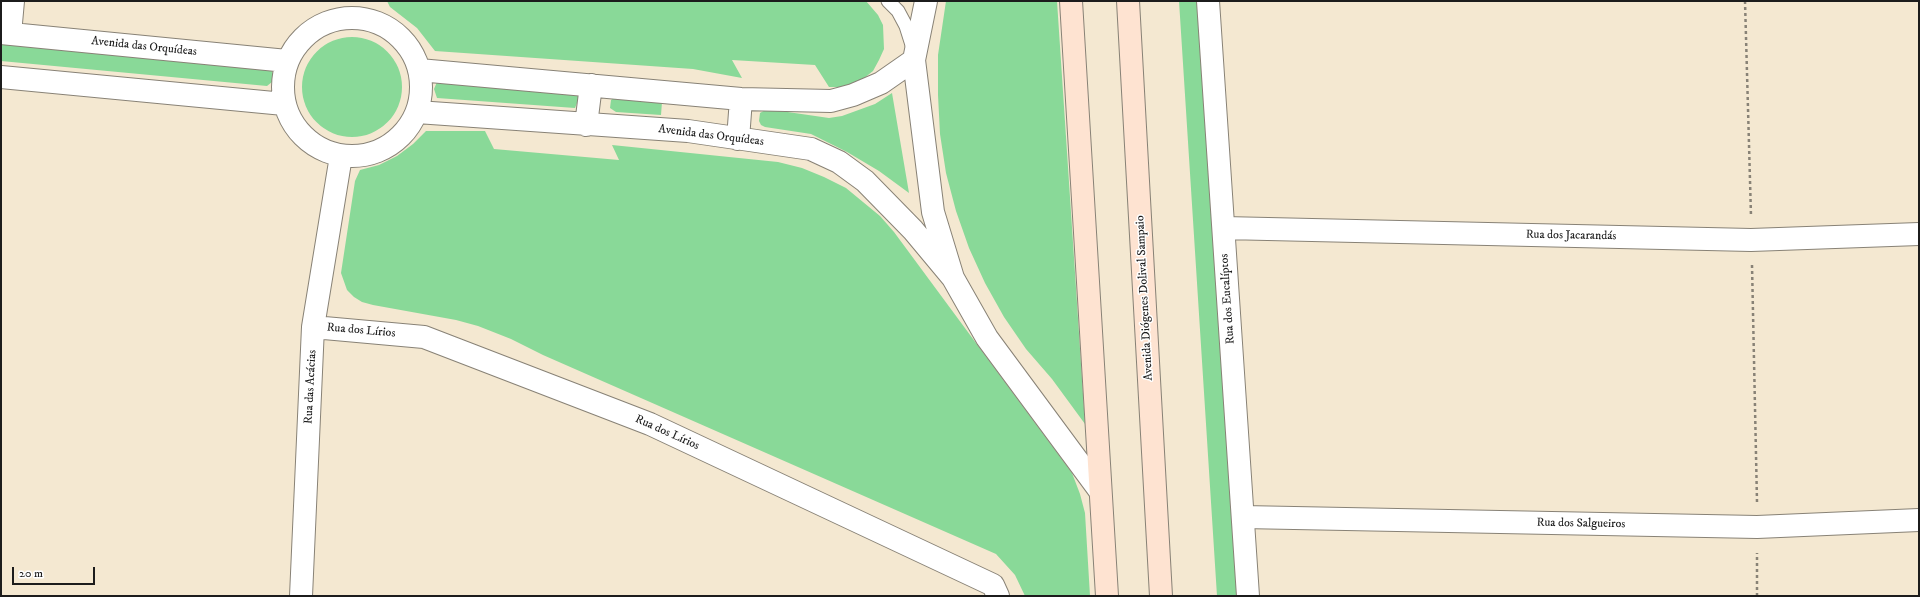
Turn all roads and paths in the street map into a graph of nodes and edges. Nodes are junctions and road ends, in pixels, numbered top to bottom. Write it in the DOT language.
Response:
graph roads {
  1 [pos="13,1"];
  2 [pos="888,1"];
  3 [pos="926,1"];
  4 [pos="1071,1"];
  5 [pos="1128,1"];
  6 [pos="1208,1"];
  7 [pos="1745,1"];
  8 [pos="362,10"];
  9 [pos="6,34"];
  10 [pos="914,60"];
  11 [pos="287,61"];
  12 [pos="420,70"];
  13 [pos="1,77"];
  14 [pos="591,85"];
  15 [pos="741,99"];
  16 [pos="284,104"];
  17 [pos="417,112"];
  18 [pos="586,125"];
  19 [pos="738,139"];
  20 [pos="341,156"];
  21 [pos="1224,228"];
  22 [pos="1919,234"];
  23 [pos="1751,240"];
  24 [pos="953,278"];
  25 [pos="313,327"];
  26 [pos="1100,491"];
  27 [pos="1243,517"];
  28 [pos="1919,520"];
  29 [pos="1757,527"];
  30 [pos="301,596"];
  31 [pos="998,596"];
  32 [pos="1107,596"];
  33 [pos="1161,596"];
  34 [pos="1248,596"];
  35 [pos="1757,596"];
  1 -- 9 [label="street"];
  2 -- 10 [label="lane"];
  3 -- 10 [label="street"];
  4 -- 26 [label="street"];
  5 -- 33 [label="street, Avenida Diógenes Dolival Sampaio"];
  6 -- 21 [label="street, Rua dos Eucalíptos"];
  7 -- 23 [label="path"];
  8 -- 11 [label="street"];
  8 -- 12 [label="street"];
  9 -- 11 [label="street, Avenida das Orquídeas"];
  10 -- 15 [label="street"];
  10 -- 24 [label="street"];
  11 -- 16 [label="street"];
  12 -- 14 [label="street"];
  12 -- 17 [label="street"];
  13 -- 16 [label="street"];
  14 -- 15 [label="street"];
  14 -- 18 [label="street"];
  15 -- 19 [label="street"];
  16 -- 20 [label="street"];
  17 -- 18 [label="street, Avenida das Orquídeas"];
  17 -- 20 [label="street"];
  18 -- 19 [label="street, Avenida das Orquídeas"];
  19 -- 24 [label="street, Avenida das Orquídeas"];
  20 -- 25 [label="street, Rua das Acácias"];
  21 -- 23 [label="street, Rua dos Jacarandás"];
  21 -- 27 [label="street, Rua dos Eucalíptos"];
  22 -- 23 [label="street, Rua dos Jacarandás"];
  23 -- 29 [label="path"];
  24 -- 26 [label="street"];
  25 -- 30 [label="street, Rua das Acácias"];
  25 -- 31 [label="street, Rua dos Lírios"];
  26 -- 32 [label="street"];
  27 -- 29 [label="street, Rua dos Salgueiros"];
  27 -- 34 [label="street, Rua dos Eucalíptos"];
  28 -- 29 [label="street, Rua dos Salgueiros"];
  29 -- 35 [label="path"];
}
